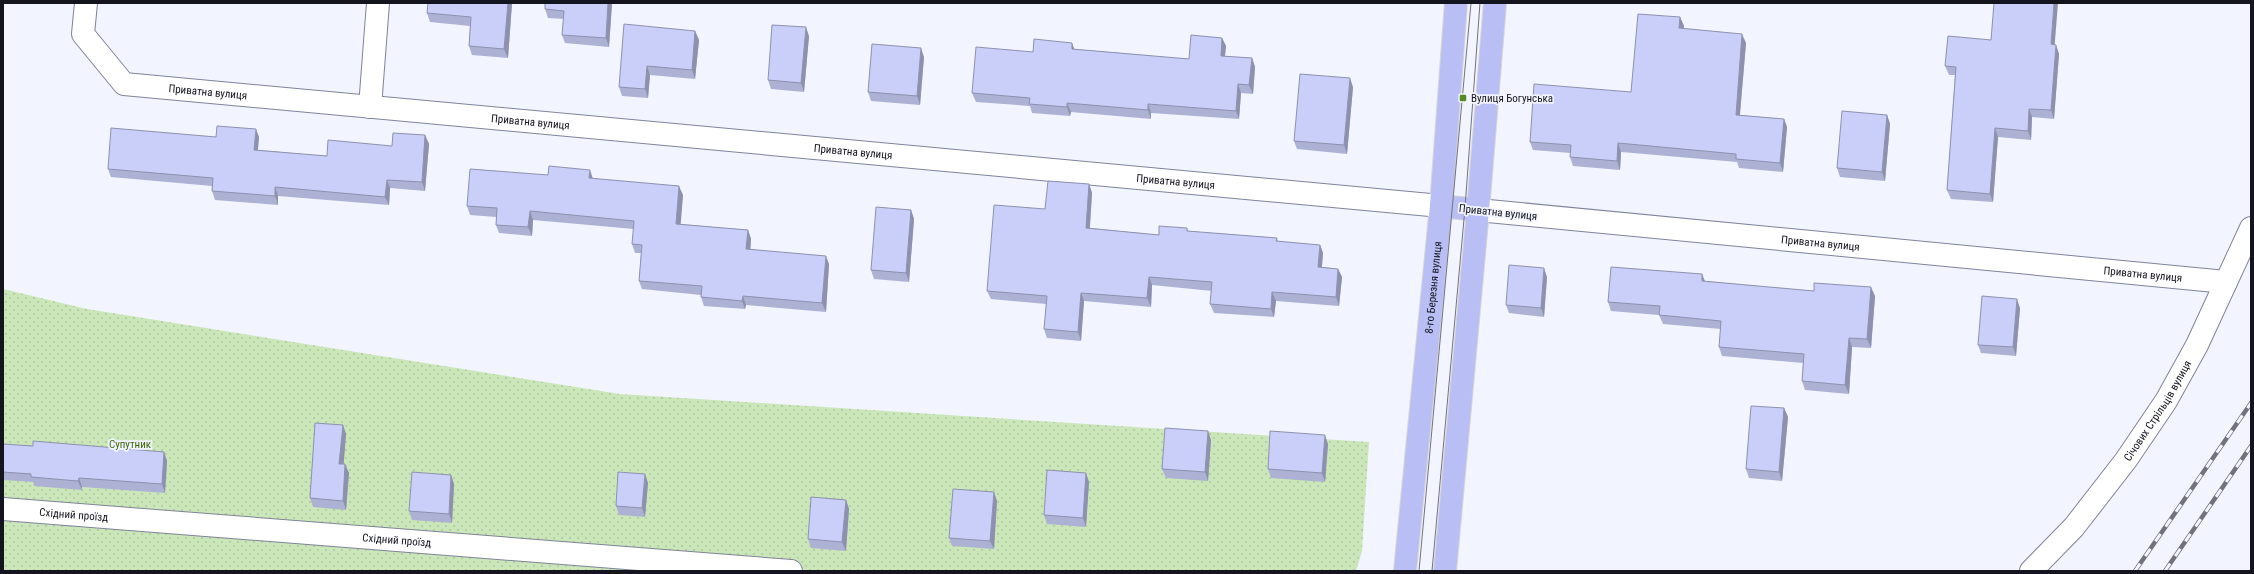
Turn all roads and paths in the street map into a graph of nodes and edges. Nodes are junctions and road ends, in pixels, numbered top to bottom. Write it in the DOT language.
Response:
graph roads {
  1 [pos="86,3"];
  2 [pos="378,3"];
  3 [pos="1456,3"];
  4 [pos="1495,3"];
  5 [pos="370,107"];
  6 [pos="1441,206"];
  7 [pos="1478,210"];
  8 [pos="2251,228"];
  9 [pos="2226,282"];
  10 [pos="3,509"];
  11 [pos="791,571"];
  12 [pos="1405,571"];
  13 [pos="1445,571"];
  14 [pos="2031,571"];
  1 -- 5 [label="street, Приватна вулиця"];
  2 -- 5 [label="street"];
  3 -- 6 [label="main road, 8-го Березня вулиця"];
  4 -- 7 [label="main road"];
  5 -- 6 [label="street, Приватна вулиця"];
  6 -- 7 [label="main road, Приватна вулиця"];
  6 -- 12 [label="main road, 8-го Березня вулиця"];
  7 -- 9 [label="street, Приватна вулиця"];
  7 -- 13 [label="main road"];
  8 -- 9 [label="street, Січових Стрільців вулиця"];
  9 -- 14 [label="street, Січових Стрільців вулиця"];
  10 -- 11 [label="street, Східний проїзд"];
}
